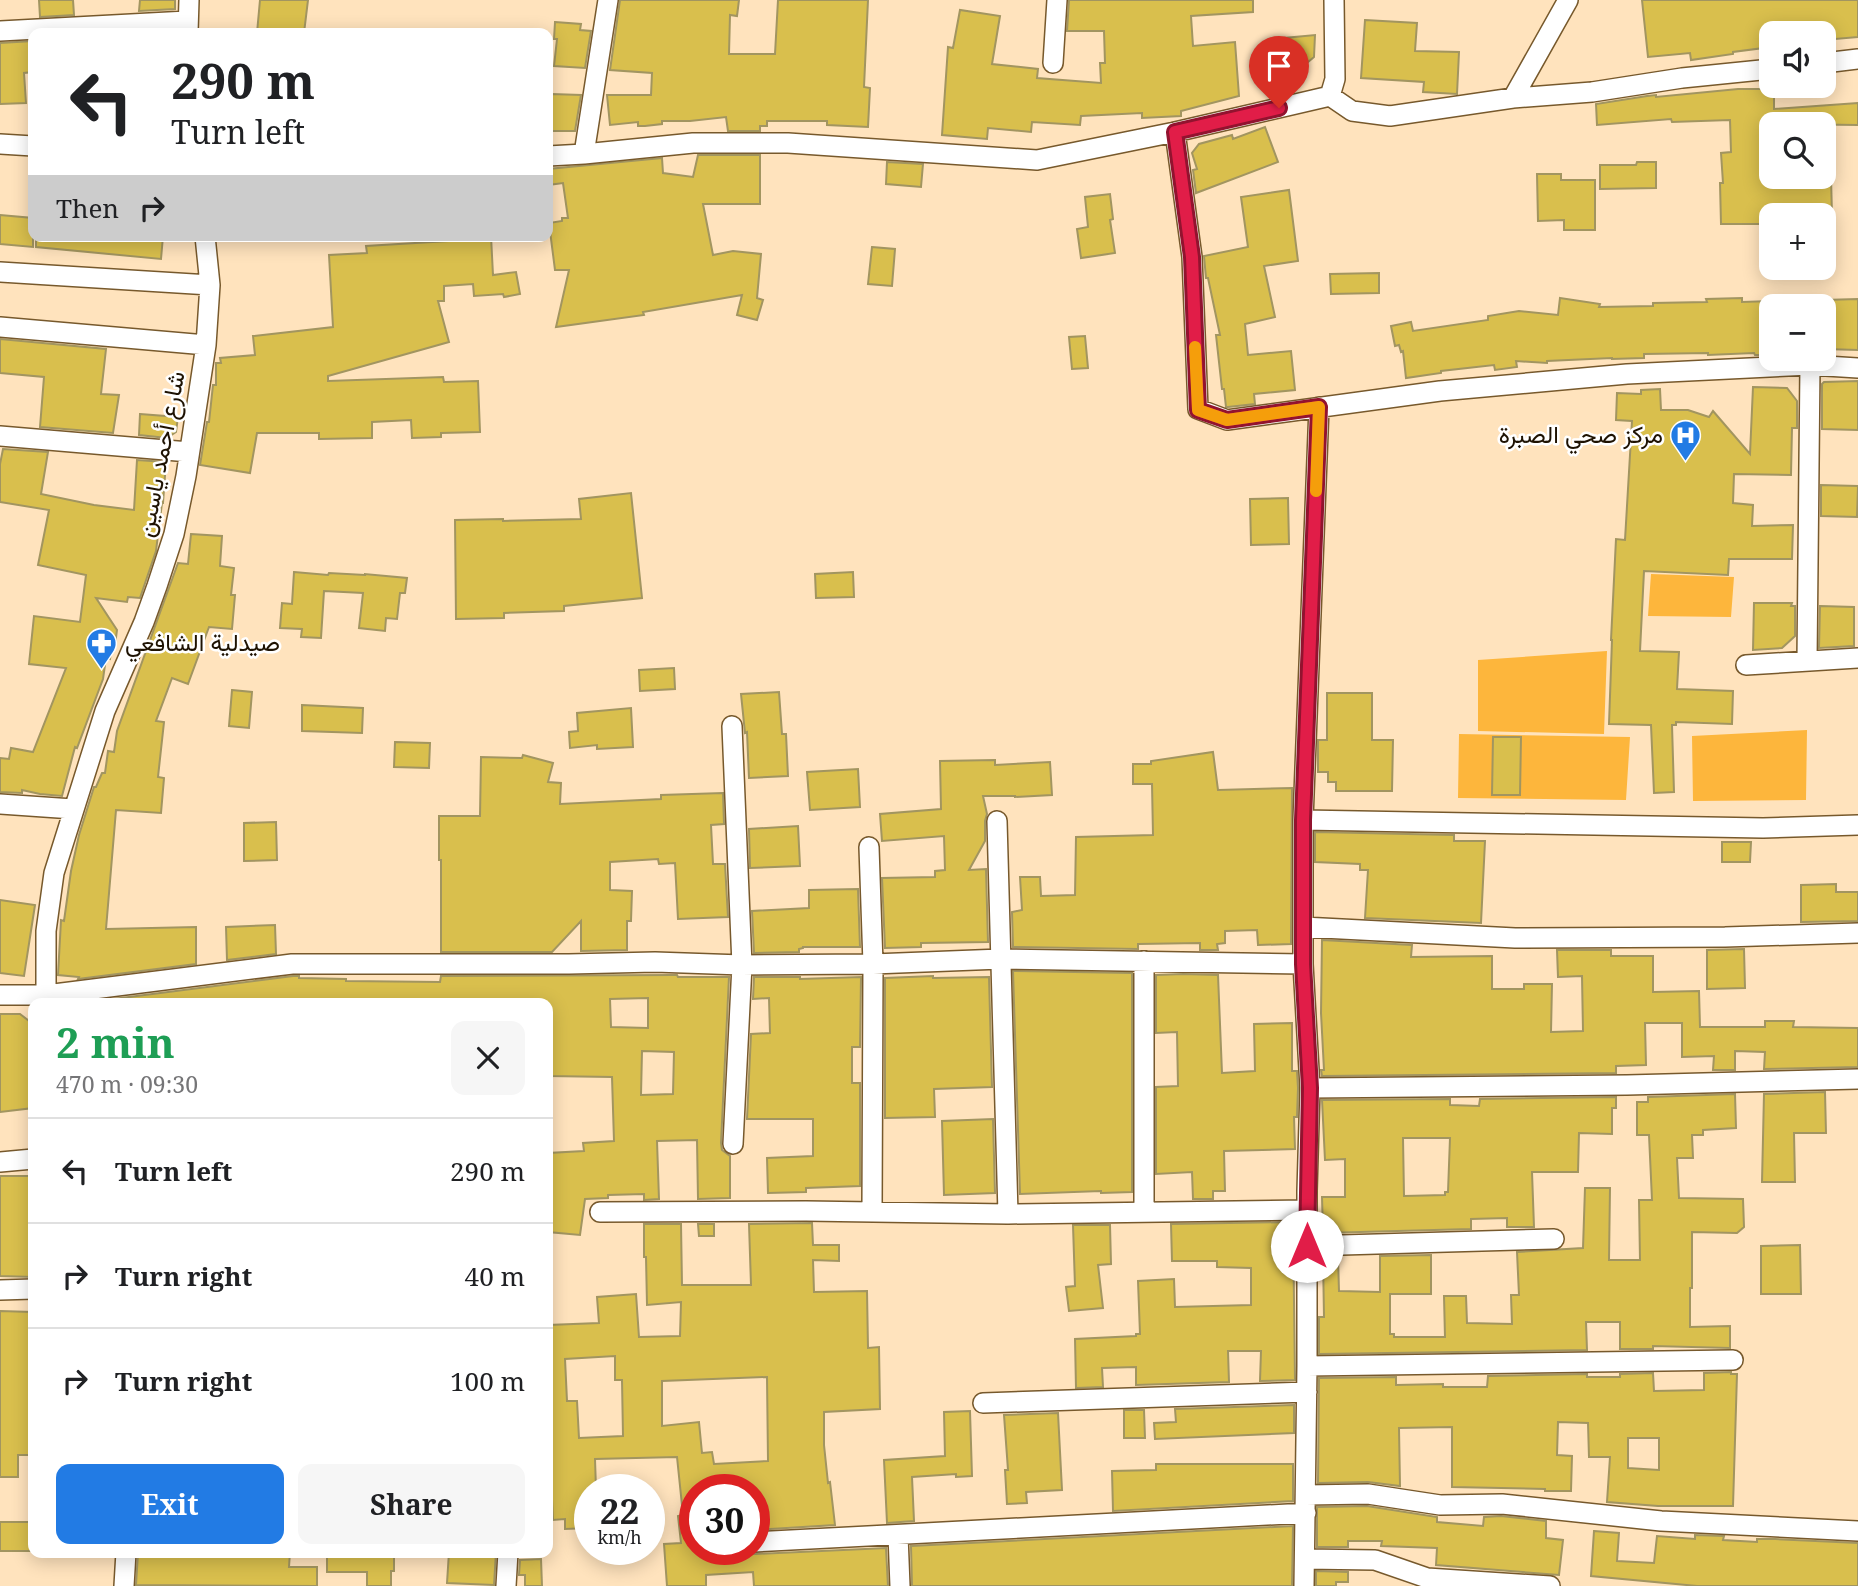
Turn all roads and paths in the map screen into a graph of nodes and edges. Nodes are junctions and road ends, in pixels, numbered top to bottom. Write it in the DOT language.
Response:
graph roads {
  1 [pos="189,0"];
  2 [pos="608,0"];
  3 [pos="1057,0"];
  4 [pos="1334,0"];
  5 [pos="1568,0"];
  6 [pos="188,27"];
  7 [pos="141,28"];
  8 [pos="28,30"];
  9 [pos="0,31"];
  10 [pos="1858,59"];
  11 [pos="1836,62"];
  12 [pos="1053,63"];
  13 [pos="1759,70"];
  14 [pos="1330,96"];
  15 [pos="1513,98"];
  16 [pos="1175,132"];
  17 [pos="0,144"];
  18 [pos="28,146"];
  19 [pos="584,154"];
  20 [pos="553,156"];
  21 [pos="205,242"];
  22 [pos="0,272"];
  23 [pos="209,285"];
  24 [pos="0,327"];
  25 [pos="206,345"];
  26 [pos="1759,367"];
  27 [pos="1836,367"];
  28 [pos="1858,368"];
  29 [pos="1810,371"];
  30 [pos="1319,407"];
  31 [pos="0,436"];
  32 [pos="189,452"];
  33 [pos="1858,658"];
  34 [pos="1807,661"];
  35 [pos="1746,665"];
  36 [pos="732,726"];
  37 [pos="0,804"];
  38 [pos="73,809"];
  39 [pos="1303,820"];
  40 [pos="997,821"];
  41 [pos="1858,825"];
  42 [pos="869,847"];
  43 [pos="1303,927"];
  44 [pos="1858,933"];
  45 [pos="1001,959"];
  46 [pos="1144,961"];
  47 [pos="873,964"];
  48 [pos="1303,964"];
  49 [pos="742,965"];
  50 [pos="0,995"];
  51 [pos="35,998"];
  52 [pos="47,998"];
  53 [pos="54,998"];
  54 [pos="1858,1079"];
  55 [pos="1310,1088"];
  56 [pos="733,1144"];
  57 [pos="28,1159"];
  58 [pos="0,1162"];
  59 [pos="1307,1210"];
  60 [pos="600,1212"];
  61 [pos="872,1212"];
  62 [pos="1144,1212"];
  63 [pos="1008,1214"];
  64 [pos="1555,1239"];
  65 [pos="1307,1246"];
  66 [pos="28,1289"];
  67 [pos="0,1290"];
  68 [pos="1733,1360"];
  69 [pos="1307,1366"];
  70 [pos="1307,1392"];
  71 [pos="983,1403"];
  72 [pos="1306,1504"];
  73 [pos="1858,1531"];
  74 [pos="898,1535"];
  75 [pos="770,1541"];
  76 [pos="126,1558"];
  77 [pos="508,1558"];
  78 [pos="1305,1559"];
  79 [pos="124,1586"];
  80 [pos="506,1586"];
  81 [pos="900,1586"];
  82 [pos="1304,1586"];
  83 [pos="1550,1586"];
  1 -- 6 [label="street"];
  2 -- 19 [label="street"];
  3 -- 12 [label="street"];
  4 -- 14 [label="street"];
  5 -- 15 [label="street"];
  6 -- 7 [label="street"];
  8 -- 9 [label="street"];
  10 -- 11 [label="street"];
  13 -- 15 [label="street"];
  14 -- 15 [label="street"];
  14 -- 16 [label="street"];
  16 -- 19 [label="street"];
  16 -- 30 [label="street"];
  17 -- 18 [label="street"];
  19 -- 20 [label="street"];
  21 -- 23 [label="street, شارع أحمد ياسين"];
  22 -- 23 [label="street"];
  23 -- 25 [label="street, شارع أحمد ياسين"];
  24 -- 25 [label="street"];
  25 -- 32 [label="street, شارع أحمد ياسين"];
  26 -- 30 [label="street"];
  27 -- 28 [label="street"];
  29 -- 34 [label="street"];
  30 -- 39 [label="street"];
  31 -- 32 [label="street"];
  32 -- 38 [label="street, شارع أحمد ياسين"];
  33 -- 34 [label="street"];
  34 -- 35 [label="street"];
  36 -- 49 [label="street"];
  37 -- 38 [label="street"];
  38 -- 52 [label="street, شارع أحمد ياسين"];
  39 -- 41 [label="street"];
  39 -- 43 [label="street"];
  40 -- 45 [label="street"];
  42 -- 47 [label="street"];
  43 -- 44 [label="street"];
  43 -- 48 [label="street"];
  45 -- 46 [label="street"];
  45 -- 47 [label="street"];
  45 -- 63 [label="street"];
  46 -- 48 [label="street"];
  46 -- 62 [label="street"];
  47 -- 49 [label="street"];
  47 -- 61 [label="street"];
  48 -- 55 [label="street"];
  49 -- 53 [label="street"];
  49 -- 56 [label="street"];
  50 -- 51 [label="street"];
  54 -- 55 [label="street"];
  55 -- 59 [label="street"];
  57 -- 58 [label="street"];
  59 -- 62 [label="street"];
  59 -- 65 [label="street"];
  60 -- 61 [label="street"];
  61 -- 63 [label="street"];
  62 -- 63 [label="street"];
  64 -- 65 [label="street"];
  65 -- 69 [label="street"];
  66 -- 67 [label="street"];
  68 -- 69 [label="street"];
  69 -- 70 [label="street"];
  70 -- 71 [label="street"];
  70 -- 72 [label="street"];
  72 -- 73 [label="street"];
  72 -- 74 [label="street"];
  72 -- 78 [label="street"];
  74 -- 75 [label="street"];
  74 -- 81 [label="street"];
  76 -- 79 [label="street"];
  77 -- 80 [label="street"];
  78 -- 82 [label="street"];
  78 -- 83 [label="street"];
}
